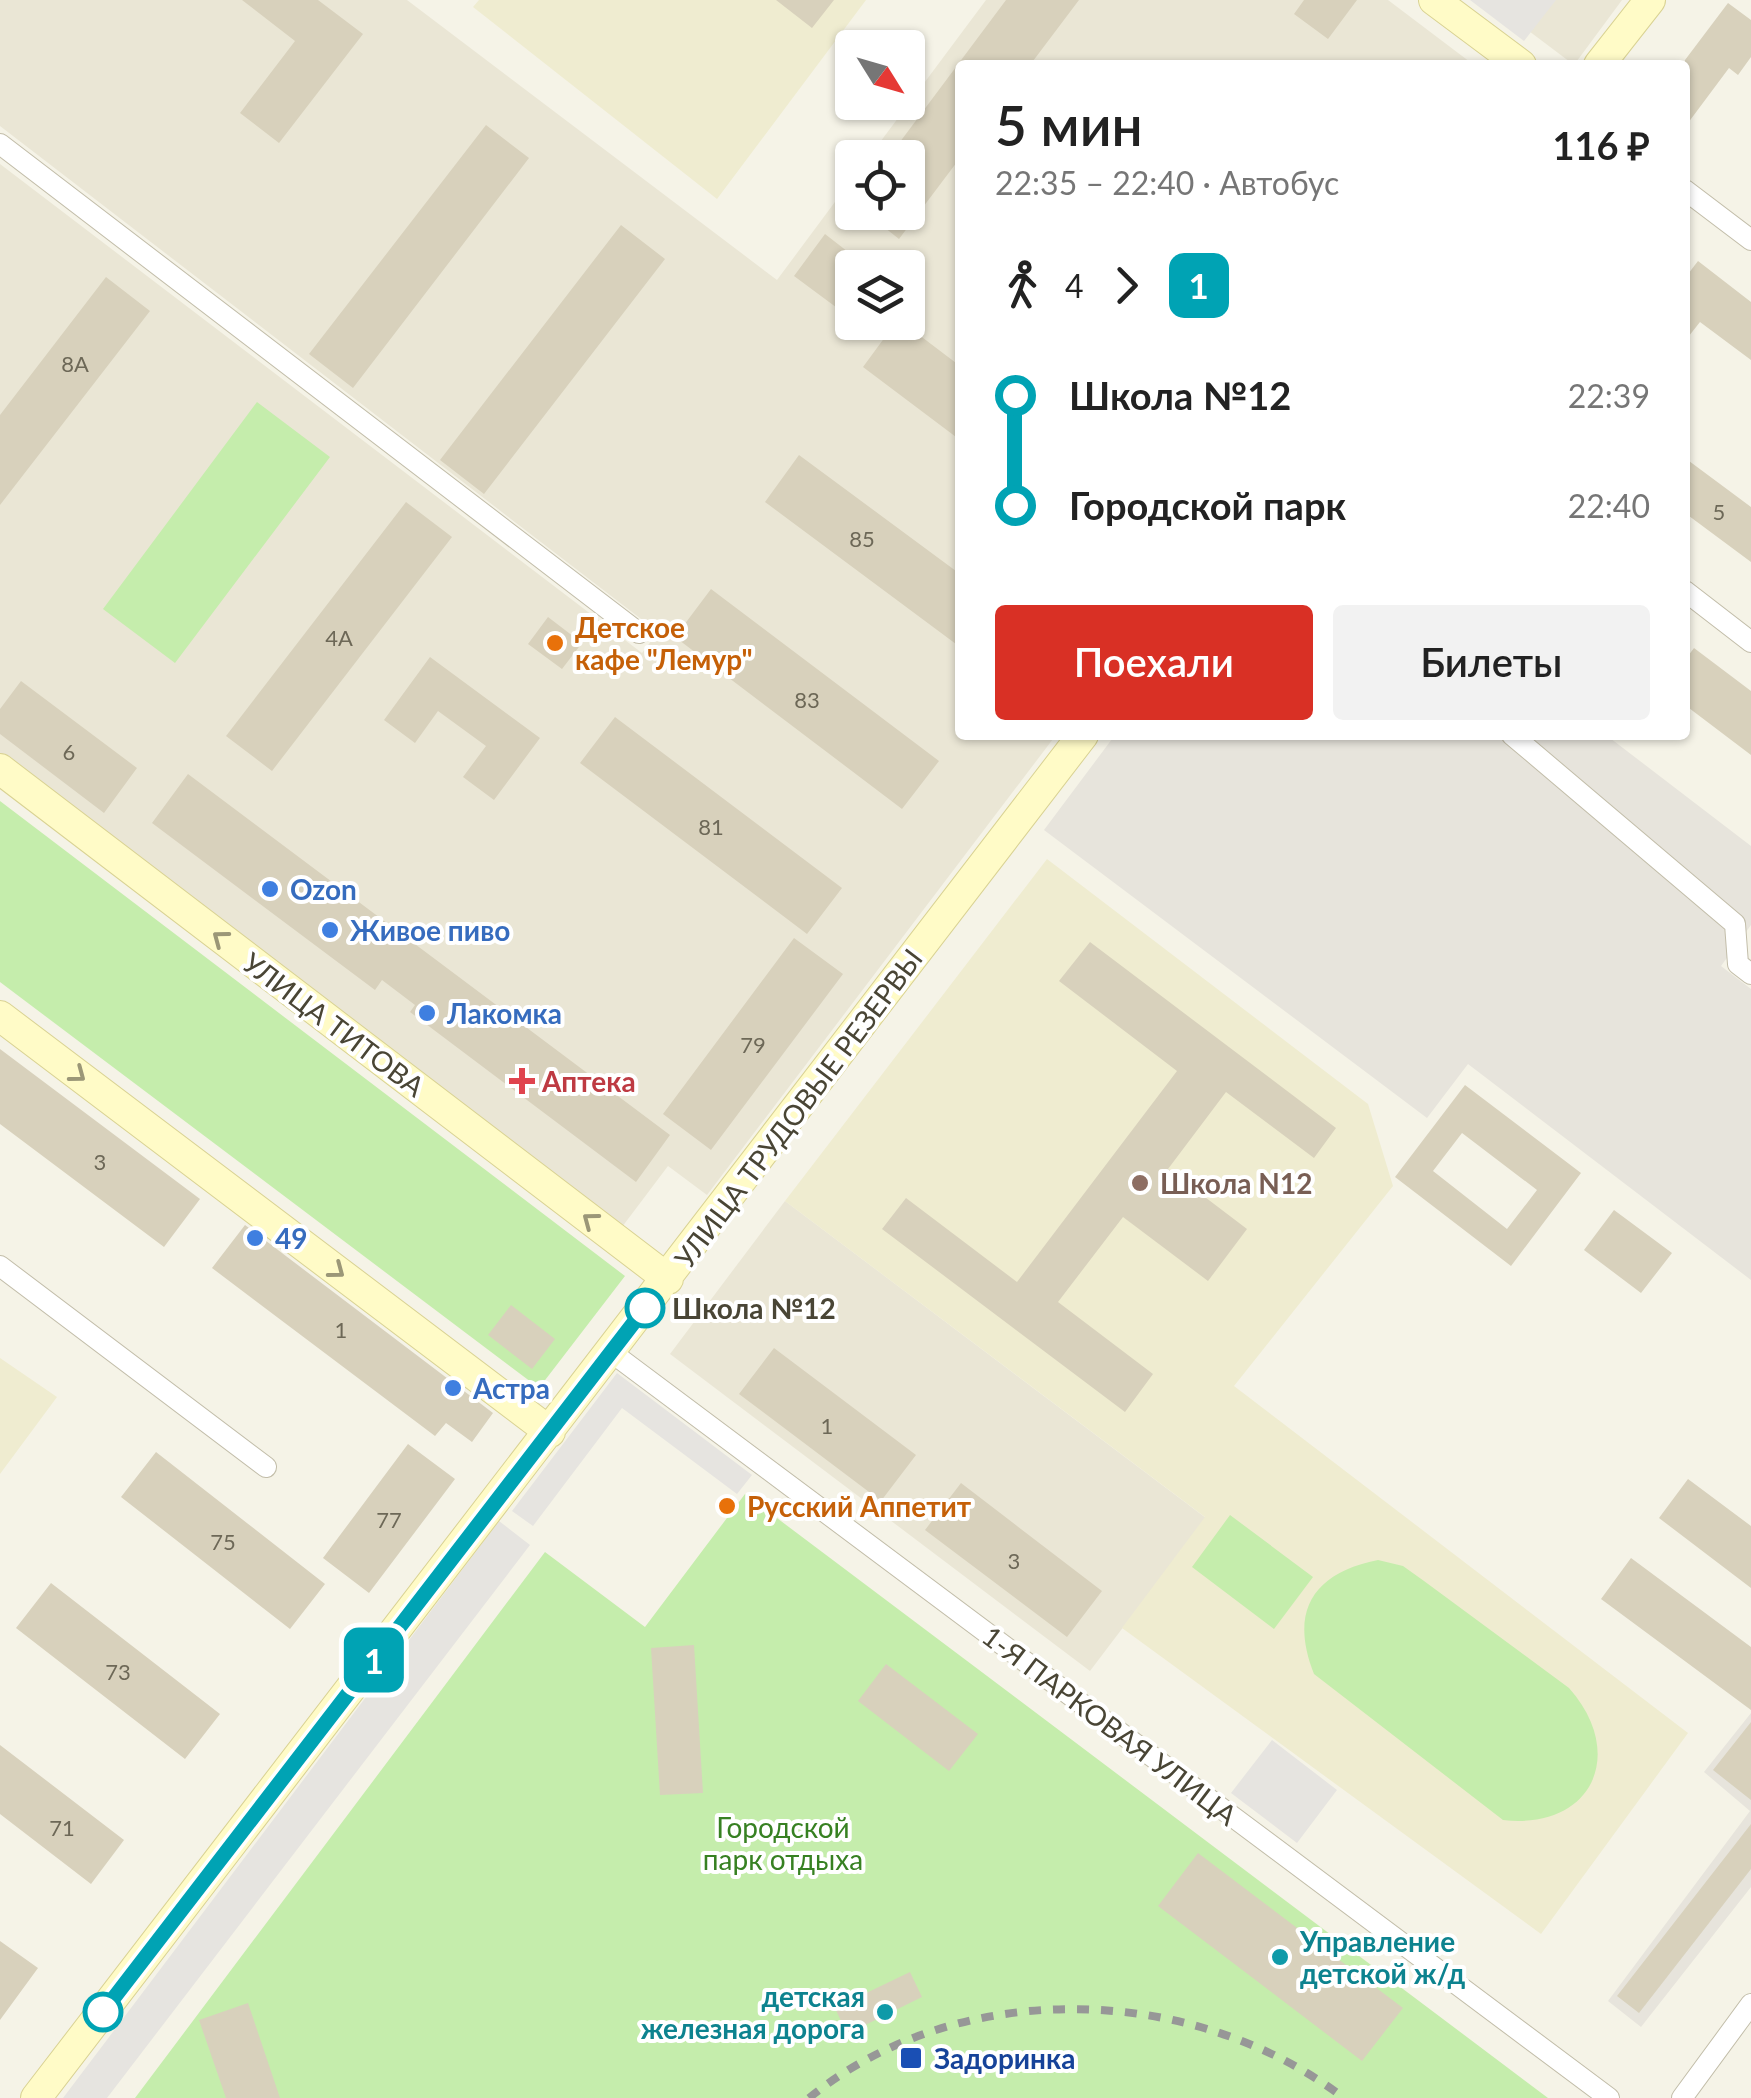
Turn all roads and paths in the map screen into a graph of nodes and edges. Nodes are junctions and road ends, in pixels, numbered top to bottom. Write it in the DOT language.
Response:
graph roads {
  1 [pos="1434,0"];
  2 [pos="1650,0"];
  3 [pos="1513,60"];
  4 [pos="1603,60"];
  5 [pos="0,144"];
  6 [pos="1690,194"];
  7 [pos="1751,240"];
  8 [pos="1690,594"];
  9 [pos="639,633"];
  10 [pos="1751,642"];
  11 [pos="1080,740"];
  12 [pos="1518,740"];
  13 [pos="0,769"];
  14 [pos="1751,974"];
  15 [pos="0,1016"];
  16 [pos="0,1266"];
  17 [pos="668,1279"];
  18 [pos="611,1352"];
  19 [pos="550,1432"];
  20 [pos="266,1467"];
  21 [pos="1751,2004"];
  22 [pos="36,2098"];
  23 [pos="1608,2098"];
  24 [pos="1682,2098"];
  1 -- 3 [label="main road"];
  2 -- 4 [label="main road"];
  5 -- 9 [label="street"];
  6 -- 7 [label="street"];
  8 -- 10 [label="street"];
  11 -- 17 [label="main road, УЛИЦА ТРУДОВЫЕ РЕЗЕРВЫ"];
  12 -- 14 [label="street"];
  17 -- 13 [label="main road, УЛИЦА ТИТОВА, one-way"];
  15 -- 19 [label="main road, one-way"];
  16 -- 20 [label="street"];
  17 -- 18 [label="main road, УЛИЦА ТРУДОВЫЕ РЕЗЕРВЫ"];
  18 -- 19 [label="main road, УЛИЦА ТРУДОВЫЕ РЕЗЕРВЫ"];
  18 -- 23 [label="street, 1-Я ПАРКОВАЯ УЛИЦА"];
  19 -- 22 [label="main road, УЛИЦА ТРУДОВЫЕ РЕЗЕРВЫ"];
  21 -- 24 [label="street"];
}
